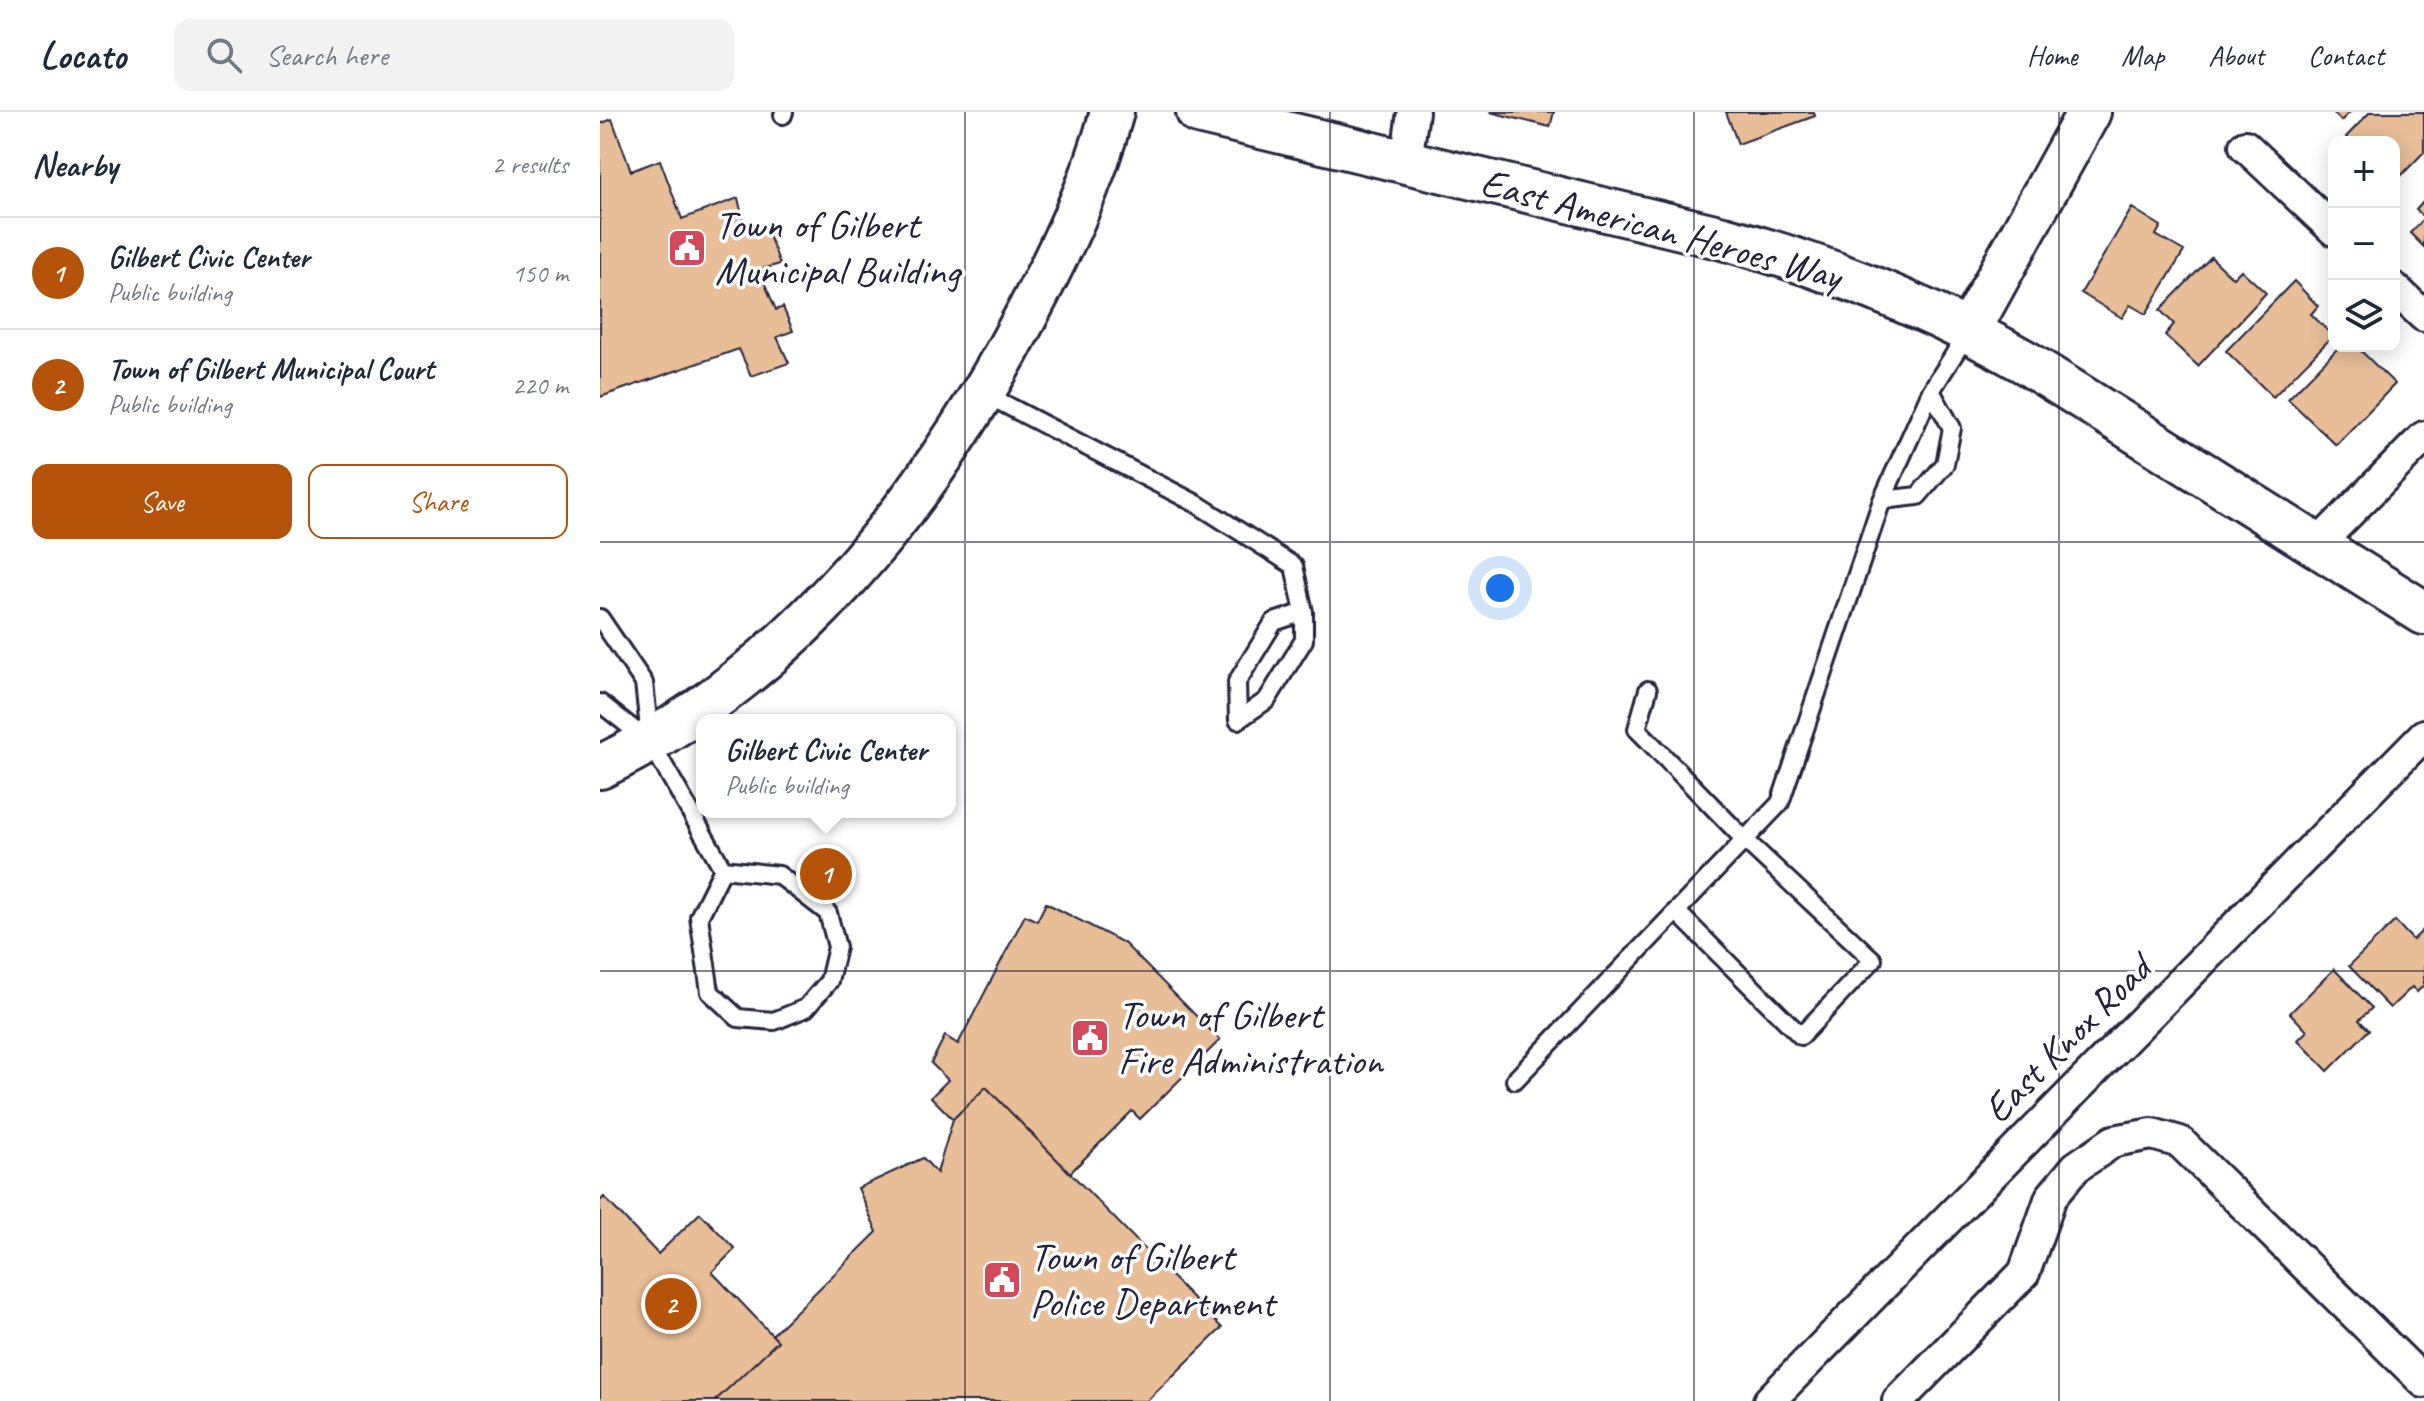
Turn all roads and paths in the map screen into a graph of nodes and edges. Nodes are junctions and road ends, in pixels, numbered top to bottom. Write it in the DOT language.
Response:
graph roads {
  1 [pos="1112,112"];
  2 [pos="1198,112"];
  3 [pos="1413,112"];
  4 [pos="2089,112"];
  5 [pos="2245,146"];
  6 [pos="1406,162"];
  7 [pos="2328,224"];
  8 [pos="2400,294"];
  9 [pos="2424,316"];
  10 [pos="1969,330"];
  11 [pos="1931,391"];
  12 [pos="983,393"];
  13 [pos="2424,437"];
  14 [pos="1882,500"];
  15 [pos="2316,546"];
  16 [pos="1304,612"];
  17 [pos="2424,613"];
  18 [pos="600,618"];
  19 [pos="1648,690"];
  20 [pos="600,703"];
  21 [pos="2424,735"];
  22 [pos="651,743"];
  23 [pos="600,767"];
  24 [pos="1745,840"];
  25 [pos="723,869"];
  26 [pos="1676,911"];
  27 [pos="1515,1080"];
  28 [pos="2424,1382"];
  29 [pos="1769,1401"];
  30 [pos="1898,1401"];
  1 -- 12 [label="street"];
  2 -- 6 [label="street, East American Heroes Way"];
  3 -- 6 [label="street"];
  4 -- 10 [label="street"];
  5 -- 7 [label="street"];
  6 -- 10 [label="street, East American Heroes Way"];
  8 -- 9 [label="street"];
  10 -- 11 [label="lane"];
  10 -- 15 [label="street, East American Heroes Way"];
  11 -- 14 [label="lane"];
  11 -- 14 [label="lane"];
  12 -- 16 [label="lane"];
  12 -- 22 [label="street"];
  13 -- 15 [label="street"];
  14 -- 24 [label="lane"];
  15 -- 17 [label="street, East American Heroes Way"];
  16 -- 16 [label="lane"];
  18 -- 22 [label="lane"];
  19 -- 24 [label="lane"];
  20 -- 22 [label="lane"];
  21 -- 29 [label="street, East Knox Road"];
  22 -- 23 [label="street"];
  22 -- 25 [label="lane"];
  24 -- 26 [label="lane"];
  24 -- 26 [label="lane"];
  25 -- 25 [label="lane"];
  26 -- 27 [label="lane"];
  28 -- 30 [label="street"];
}
